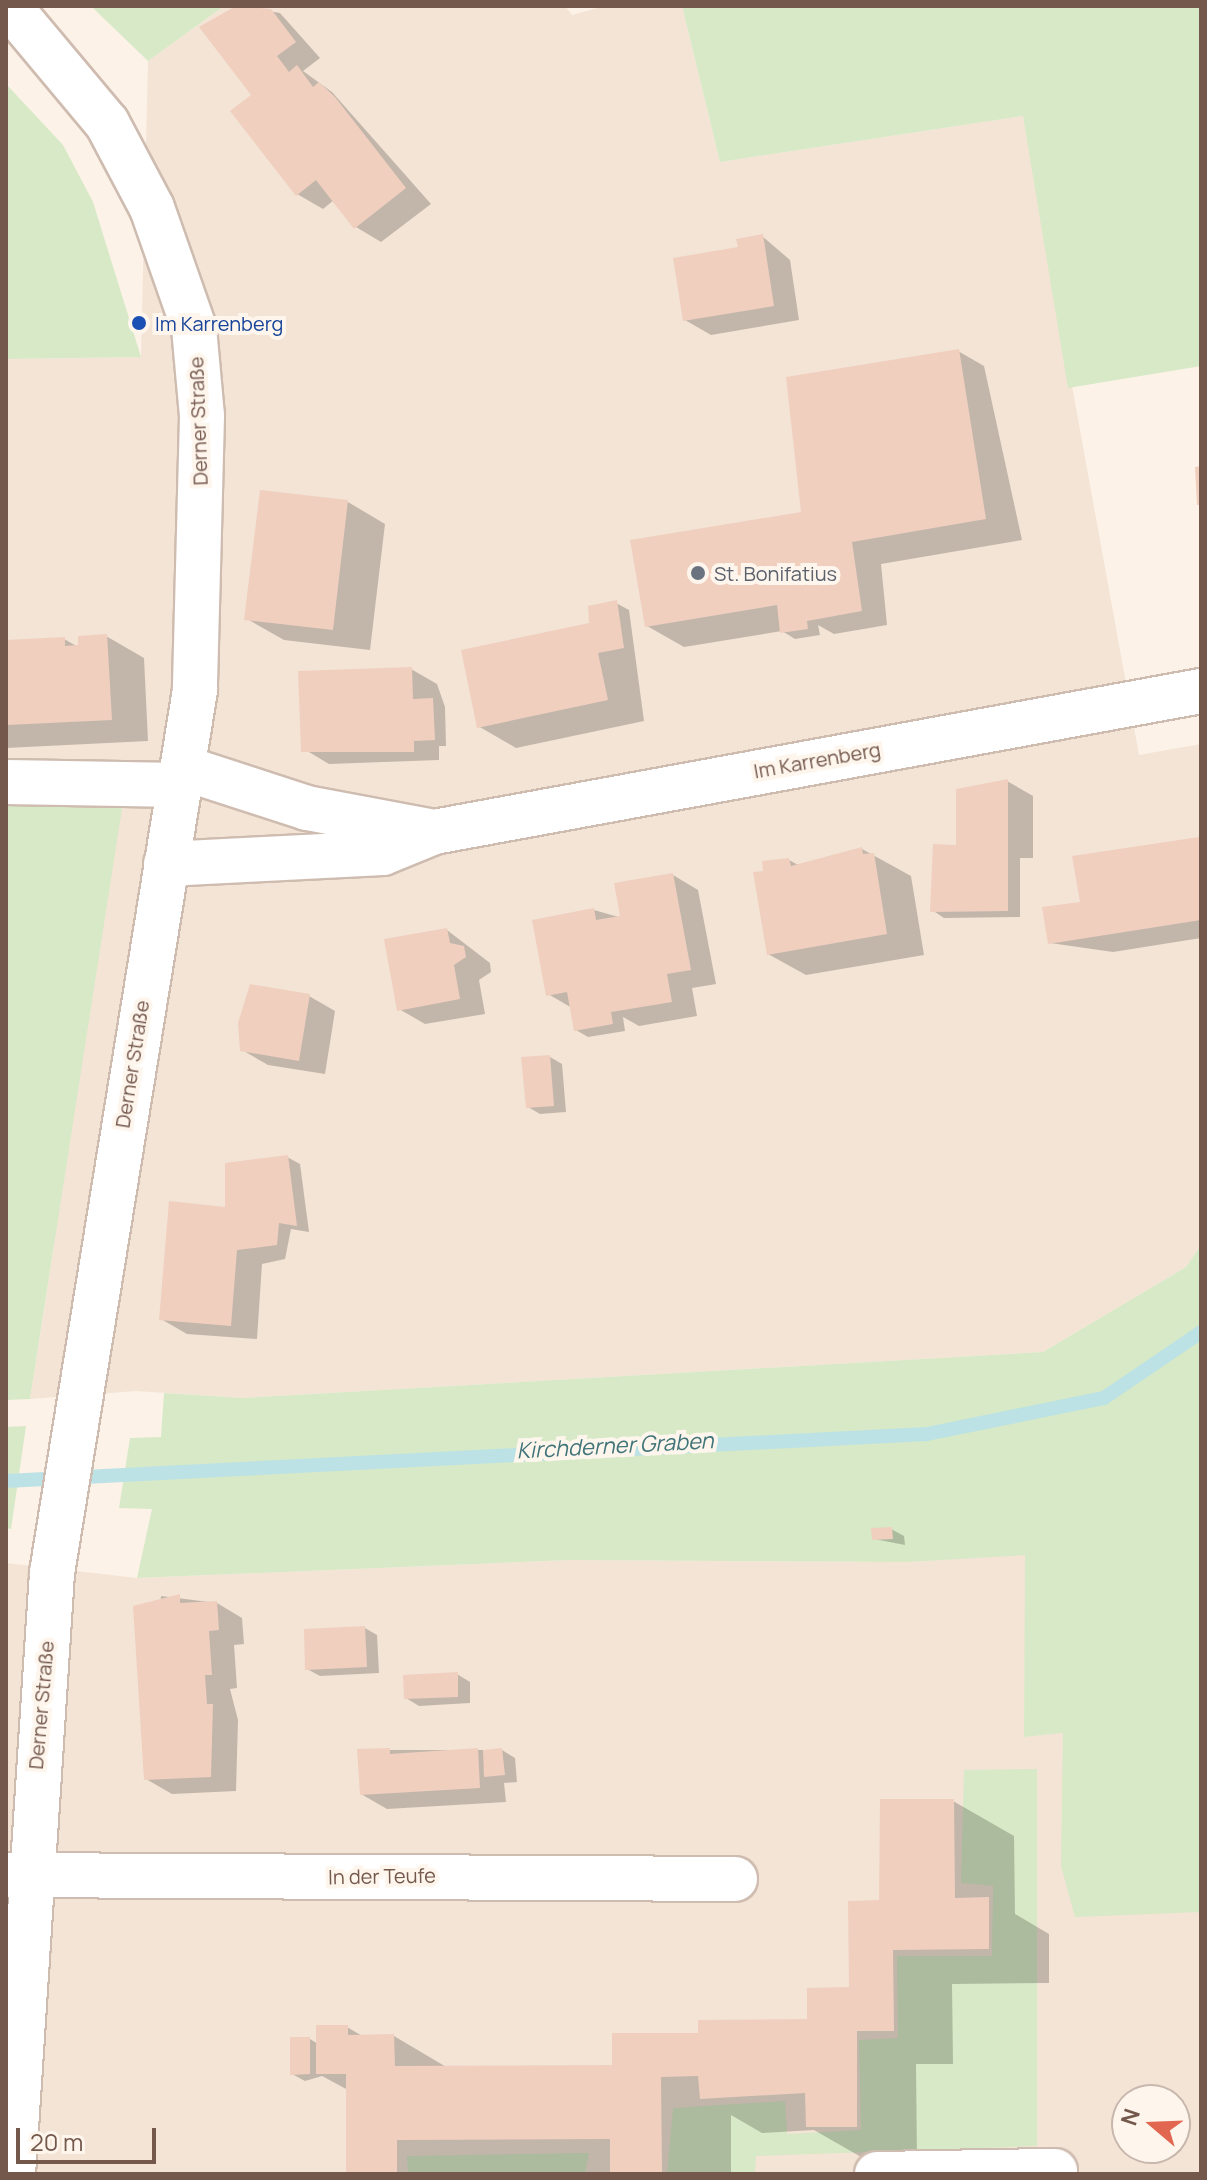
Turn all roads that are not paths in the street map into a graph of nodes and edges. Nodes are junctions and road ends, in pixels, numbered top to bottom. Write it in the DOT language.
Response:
graph roads {
  1 [pos="9,6"];
  2 [pos="1201,691"];
  3 [pos="182,776"];
  4 [pos="6,782"];
  5 [pos="434,832"];
  6 [pos="166,864"];
  7 [pos="17,1875"];
  8 [pos="735,1879"];
  9 [pos="1055,2171"];
  10 [pos="13,2174"];
  11 [pos="877,2174"];
  1 -- 3 [label="street, Derner Straße"];
  2 -- 5 [label="street, Im Karrenberg"];
  3 -- 4 [label="street, Im Karrenberg"];
  3 -- 5 [label="street, Im Karrenberg"];
  3 -- 6 [label="street, Derner Straße"];
  5 -- 6 [label="street, Im Karrenberg"];
  6 -- 7 [label="street, Derner Straße"];
  7 -- 8 [label="street, In der Teufe"];
  7 -- 10 [label="street, Derner Straße"];
  9 -- 11 [label="street"];
}
